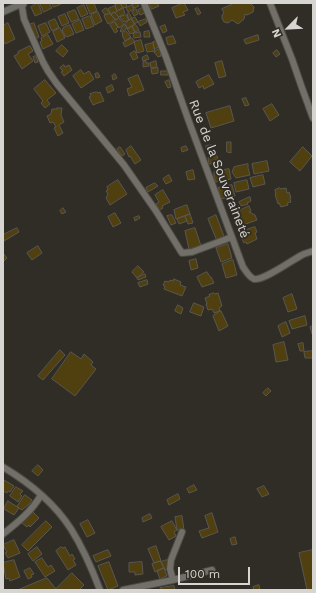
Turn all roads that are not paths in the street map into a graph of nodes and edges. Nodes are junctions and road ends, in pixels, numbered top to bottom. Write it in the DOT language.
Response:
graph roads {
  1 [pos="23,3"];
  2 [pos="144,3"];
  3 [pos="270,3"];
  4 [pos="3,12"];
  5 [pos="313,118"];
  6 [pos="232,237"];
  7 [pos="313,251"];
  8 [pos="5,468"];
  9 [pos="3,475"];
  10 [pos="41,495"];
  11 [pos="182,532"];
  12 [pos="3,534"];
  13 [pos="212,570"];
  14 [pos="173,580"];
  15 [pos="96,581"];
  16 [pos="96,590"];
  17 [pos="100,590"];
  18 [pos="124,590"];
  1 -- 4 [label="street"];
  1 -- 6 [label="street"];
  2 -- 6 [label="street, Rue de la Souveraineté"];
  3 -- 5 [label="street"];
  6 -- 7 [label="street, Rue de la Souveraineté"];
  8 -- 9 [label="street"];
  8 -- 10 [label="street"];
  10 -- 12 [label="street"];
  10 -- 15 [label="street"];
  11 -- 14 [label="street"];
  13 -- 14 [label="street"];
  14 -- 18 [label="street"];
  15 -- 16 [label="street"];
  15 -- 17 [label="street"];
}
